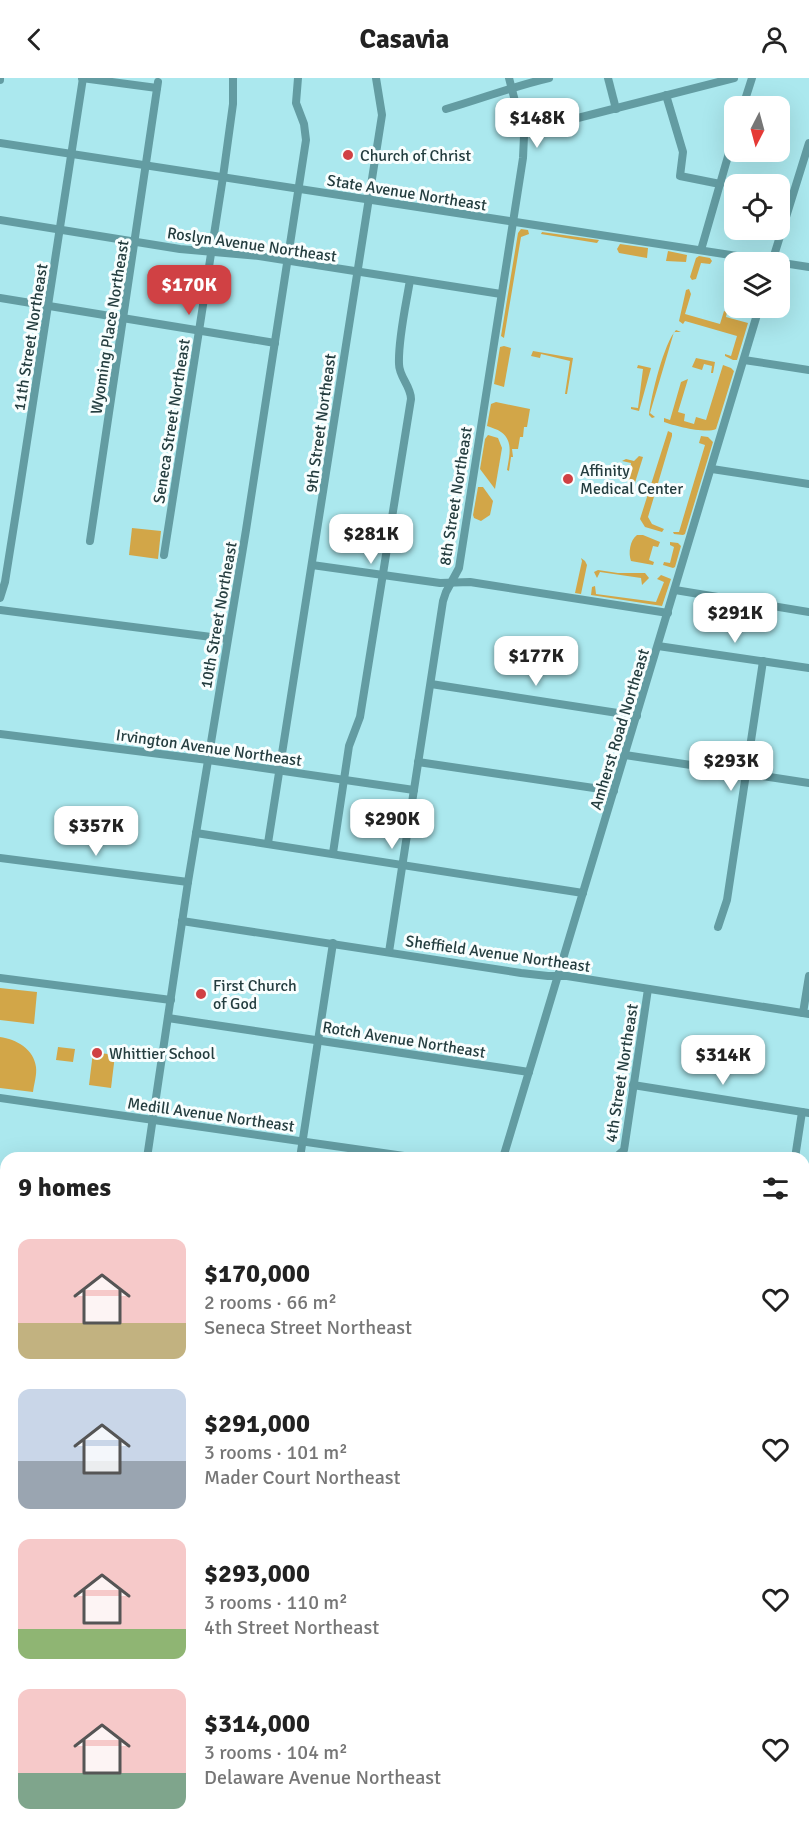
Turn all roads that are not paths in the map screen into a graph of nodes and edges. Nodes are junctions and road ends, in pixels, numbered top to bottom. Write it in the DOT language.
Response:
graph roads {
  1 [pos="83,78"];
  2 [pos="233,78"];
  3 [pos="298,78"];
  4 [pos="376,78"];
  5 [pos="509,78"];
  6 [pos="549,78"];
  7 [pos="608,78"];
  8 [pos="734,78"];
  9 [pos="752,78"];
  10 [pos="708,81"];
  11 [pos="512,88"];
  12 [pos="666,95"];
  13 [pos="746,96"];
  14 [pos="446,109"];
  15 [pos="616,109"];
  16 [pos="523,132"];
  17 [pos="0,143"];
  18 [pos="809,143"];
  19 [pos="71,153"];
  20 [pos="726,162"];
  21 [pos="147,166"];
  22 [pos="223,177"];
  23 [pos="720,184"];
  24 [pos="298,188"];
  25 [pos="368,200"];
  26 [pos="0,220"];
  27 [pos="513,222"];
  28 [pos="60,229"];
  29 [pos="135,242"];
  30 [pos="701,250"];
  31 [pos="211,252"];
  32 [pos="775,252"];
  33 [pos="724,254"];
  34 [pos="287,260"];
  35 [pos="790,264"];
  36 [pos="809,267"];
  37 [pos="357,272"];
  38 [pos="410,280"];
  39 [pos="501,294"];
  40 [pos="0,298"];
  41 [pos="48,305"];
  42 [pos="756,318"];
  43 [pos="124,319"];
  44 [pos="199,331"];
  45 [pos="275,342"];
  46 [pos="744,360"];
  47 [pos="809,370"];
  48 [pos="711,469"];
  49 [pos="809,484"];
  50 [pos="90,541"];
  51 [pos="164,555"];
  52 [pos="312,565"];
  53 [pos="383,575"];
  54 [pos="451,583"];
  55 [pos="675,590"];
  56 [pos="0,598"];
  57 [pos="0,610"];
  58 [pos="809,612"];
  59 [pos="668,613"];
  60 [pos="227,639"];
  61 [pos="658,646"];
  62 [pos="763,662"];
  63 [pos="809,668"];
  64 [pos="430,684"];
  65 [pos="637,716"];
  66 [pos="0,734"];
  67 [pos="625,755"];
  68 [pos="208,760"];
  69 [pos="418,762"];
  70 [pos="280,770"];
  71 [pos="746,773"];
  72 [pos="345,779"];
  73 [pos="809,783"];
  74 [pos="414,790"];
  75 [pos="614,791"];
  76 [pos="196,833"];
  77 [pos="268,843"];
  78 [pos="333,854"];
  79 [pos="0,858"];
  80 [pos="403,864"];
  81 [pos="188,882"];
  82 [pos="583,893"];
  83 [pos="182,921"];
  84 [pos="718,927"];
  85 [pos="333,943"];
  86 [pos="389,952"];
  87 [pos="558,976"];
  88 [pos="809,976"];
  89 [pos="0,978"];
  90 [pos="648,989"];
  91 [pos="171,1000"];
  92 [pos="806,1014"];
  93 [pos="168,1018"];
  94 [pos="319,1040"];
  95 [pos="529,1072"];
  96 [pos="633,1085"];
  97 [pos="0,1098"];
  98 [pos="805,1112"];
  99 [pos="153,1119"];
  100 [pos="303,1141"];
  101 [pos="148,1152"];
  102 [pos="301,1152"];
  103 [pos="377,1152"];
  104 [pos="505,1152"];
  105 [pos="625,1152"];
  106 [pos="796,1152"];
  1 -- 19 [label="street, 11th Street Northeast"];
  1 -- 21 [label="street, Wyoming Place Northeast"];
  2 -- 22 [label="street, Seneca Street Northeast"];
  3 -- 24 [label="street, 10th Street Northeast"];
  4 -- 25 [label="street, 9th Street Northeast"];
  5 -- 11 [label="street, 8th Street Northeast"];
  6 -- 11 [label="street"];
  7 -- 15 [label="street"];
  8 -- 10 [label="street"];
  9 -- 13 [label="street"];
  10 -- 12 [label="street"];
  11 -- 14 [label="street"];
  11 -- 16 [label="street, 8th Street Northeast"];
  12 -- 15 [label="street"];
  12 -- 23 [label="street"];
  15 -- 16 [label="street"];
  16 -- 27 [label="street, 8th Street Northeast"];
  17 -- 19 [label="street, State Avenue Northeast"];
  18 -- 32 [label="street"];
  19 -- 21 [label="street, State Avenue Northeast"];
  19 -- 28 [label="street, 11th Street Northeast"];
  20 -- 23 [label="street"];
  21 -- 22 [label="street, State Avenue Northeast"];
  21 -- 29 [label="street, Wyoming Place Northeast"];
  22 -- 24 [label="street, State Avenue Northeast"];
  22 -- 31 [label="street, Seneca Street Northeast"];
  23 -- 30 [label="street"];
  24 -- 25 [label="street, State Avenue Northeast"];
  24 -- 34 [label="street, 10th Street Northeast"];
  25 -- 27 [label="street, State Avenue Northeast"];
  25 -- 37 [label="street, 9th Street Northeast"];
  26 -- 28 [label="street, Roslyn Avenue Northeast"];
  27 -- 30 [label="street, State Avenue Northeast"];
  27 -- 39 [label="street, 8th Street Northeast"];
  28 -- 29 [label="street, Roslyn Avenue Northeast"];
  28 -- 41 [label="street, 11th Street Northeast"];
  29 -- 31 [label="street, Roslyn Avenue Northeast"];
  29 -- 43 [label="street, Wyoming Place Northeast"];
  30 -- 33 [label="street, State Avenue Northeast"];
  31 -- 34 [label="street, Roslyn Avenue Northeast"];
  31 -- 44 [label="street, Seneca Street Northeast"];
  34 -- 37 [label="street, Roslyn Avenue Northeast"];
  34 -- 45 [label="street, 10th Street Northeast"];
  35 -- 36 [label="street, State Avenue Northeast"];
  37 -- 38 [label="street, Roslyn Avenue Northeast"];
  37 -- 52 [label="street, 9th Street Northeast"];
  38 -- 39 [label="street, Roslyn Avenue Northeast"];
  38 -- 53 [label="street"];
  39 -- 54 [label="street, 8th Street Northeast"];
  40 -- 41 [label="street"];
  41 -- 43 [label="street"];
  41 -- 56 [label="street, 11th Street Northeast"];
  42 -- 46 [label="street, Amherst Road Northeast"];
  43 -- 44 [label="street"];
  43 -- 50 [label="street, Wyoming Place Northeast"];
  44 -- 45 [label="street"];
  44 -- 51 [label="street, Seneca Street Northeast"];
  45 -- 60 [label="street, 10th Street Northeast"];
  46 -- 47 [label="street"];
  46 -- 48 [label="street, Amherst Road Northeast"];
  48 -- 49 [label="street"];
  48 -- 55 [label="street, Amherst Road Northeast"];
  52 -- 53 [label="street"];
  52 -- 70 [label="street, 9th Street Northeast"];
  53 -- 54 [label="street"];
  53 -- 72 [label="street"];
  54 -- 59 [label="street"];
  54 -- 64 [label="street, 8th Street Northeast"];
  55 -- 58 [label="street"];
  55 -- 59 [label="street, Amherst Road Northeast"];
  57 -- 60 [label="street"];
  59 -- 61 [label="street, Amherst Road Northeast"];
  60 -- 68 [label="street, 10th Street Northeast"];
  61 -- 62 [label="street"];
  61 -- 65 [label="street, Amherst Road Northeast"];
  62 -- 63 [label="street"];
  62 -- 71 [label="street"];
  64 -- 65 [label="street"];
  64 -- 69 [label="street, 8th Street Northeast"];
  65 -- 67 [label="street, Amherst Road Northeast"];
  66 -- 68 [label="street, Irvington Avenue Northeast"];
  67 -- 71 [label="street"];
  67 -- 75 [label="street, Amherst Road Northeast"];
  68 -- 70 [label="street, Irvington Avenue Northeast"];
  68 -- 76 [label="street, 10th Street Northeast"];
  69 -- 74 [label="street, 8th Street Northeast"];
  69 -- 75 [label="street"];
  70 -- 72 [label="street, Irvington Avenue Northeast"];
  70 -- 77 [label="street, 9th Street Northeast"];
  71 -- 73 [label="street"];
  71 -- 84 [label="street"];
  72 -- 74 [label="street, Irvington Avenue Northeast"];
  72 -- 78 [label="street"];
  74 -- 80 [label="street, 8th Street Northeast"];
  75 -- 82 [label="street, Amherst Road Northeast"];
  76 -- 77 [label="street"];
  76 -- 81 [label="street, 10th Street Northeast"];
  77 -- 78 [label="street"];
  78 -- 80 [label="street"];
  79 -- 81 [label="street"];
  80 -- 82 [label="street"];
  80 -- 86 [label="street, 8th Street Northeast"];
  81 -- 83 [label="street, 10th Street Northeast"];
  82 -- 87 [label="street, Amherst Road Northeast"];
  83 -- 85 [label="street, Sheffield Avenue Northeast"];
  83 -- 91 [label="street, 10th Street Northeast"];
  85 -- 86 [label="street, Sheffield Avenue Northeast"];
  85 -- 94 [label="street"];
  86 -- 87 [label="street, Sheffield Avenue Northeast"];
  87 -- 90 [label="street, Sheffield Avenue Northeast"];
  87 -- 95 [label="street, Amherst Road Northeast"];
  88 -- 92 [label="street"];
  89 -- 91 [label="street"];
  90 -- 92 [label="street, Sheffield Avenue Northeast"];
  90 -- 96 [label="street, 4th Street Northeast"];
  91 -- 93 [label="street, 10th Street Northeast"];
  93 -- 94 [label="street, Rotch Avenue Northeast"];
  93 -- 99 [label="street, 10th Street Northeast"];
  94 -- 95 [label="street, Rotch Avenue Northeast"];
  94 -- 100 [label="street"];
  95 -- 104 [label="street, Amherst Road Northeast"];
  96 -- 98 [label="street"];
  96 -- 105 [label="street, 4th Street Northeast"];
  97 -- 99 [label="street, Medill Avenue Northeast"];
  98 -- 106 [label="street"];
  99 -- 100 [label="street, Medill Avenue Northeast"];
  99 -- 101 [label="street, 10th Street Northeast"];
  100 -- 102 [label="street"];
  100 -- 103 [label="street, Medill Avenue Northeast"];
}
